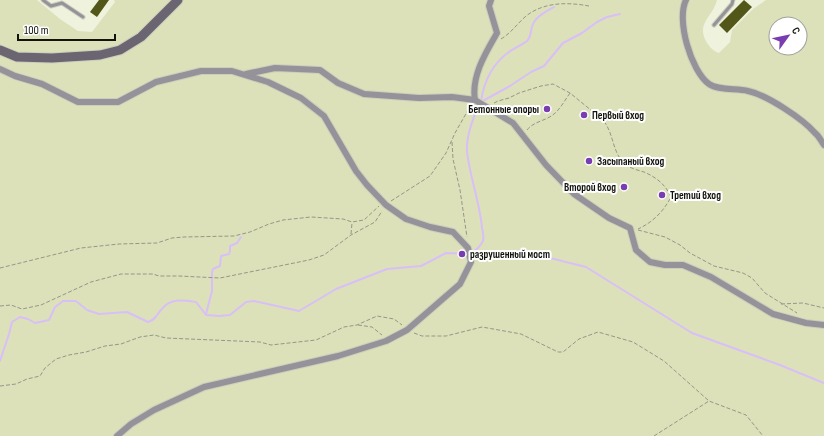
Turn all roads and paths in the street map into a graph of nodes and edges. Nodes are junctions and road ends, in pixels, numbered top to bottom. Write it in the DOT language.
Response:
graph roads {
  1 [pos="43,0"];
  2 [pos="178,0"];
  3 [pos="491,0"];
  4 [pos="686,0"];
  5 [pos="733,0"];
  6 [pos="588,6"];
  7 [pos="83,17"];
  8 [pos="714,25"];
  9 [pos="490,45"];
  10 [pos="0,50"];
  11 [pos="0,69"];
  12 [pos="244,74"];
  13 [pos="570,93"];
  14 [pos="475,100"];
  15 [pos="486,108"];
  16 [pos="522,135"];
  17 [pos="452,140"];
  18 [pos="824,145"];
  19 [pos="384,203"];
  20 [pos="352,222"];
  21 [pos="351,235"];
  22 [pos="468,248"];
  23 [pos="0,268"];
  24 [pos="781,304"];
  25 [pos="0,306"];
  26 [pos="824,308"];
  27 [pos="799,315"];
  28 [pos="357,325"];
  29 [pos="824,325"];
  30 [pos="407,330"];
  31 [pos="386,341"];
  32 [pos="0,386"];
  33 [pos="709,401"];
  34 [pos="117,436"];
  35 [pos="654,436"];
  36 [pos="763,436"];
  1 -- 7 [label="lane"];
  2 -- 10 [label="main road"];
  3 -- 9 [label="street"];
  4 -- 18 [label="street"];
  5 -- 8 [label="lane"];
  6 -- 9 [label="path"];
  9 -- 14 [label="street"];
  11 -- 12 [label="street"];
  12 -- 14 [label="street"];
  12 -- 19 [label="street"];
  13 -- 15 [label="path"];
  13 -- 16 [label="path"];
  13 -- 24 [label="path"];
  14 -- 15 [label="street"];
  14 -- 17 [label="path"];
  15 -- 16 [label="street"];
  16 -- 29 [label="street"];
  17 -- 19 [label="path"];
  17 -- 22 [label="path"];
  19 -- 20 [label="path"];
  19 -- 21 [label="path"];
  19 -- 22 [label="street"];
  20 -- 21 [label="path"];
  20 -- 23 [label="path"];
  21 -- 25 [label="path"];
  22 -- 30 [label="street"];
  24 -- 26 [label="path"];
  24 -- 27 [label="path"];
  28 -- 30 [label="path"];
  28 -- 31 [label="path"];
  28 -- 32 [label="path"];
  30 -- 31 [label="street"];
  30 -- 33 [label="path"];
  31 -- 34 [label="street"];
  33 -- 35 [label="path"];
  33 -- 36 [label="path"];
}
